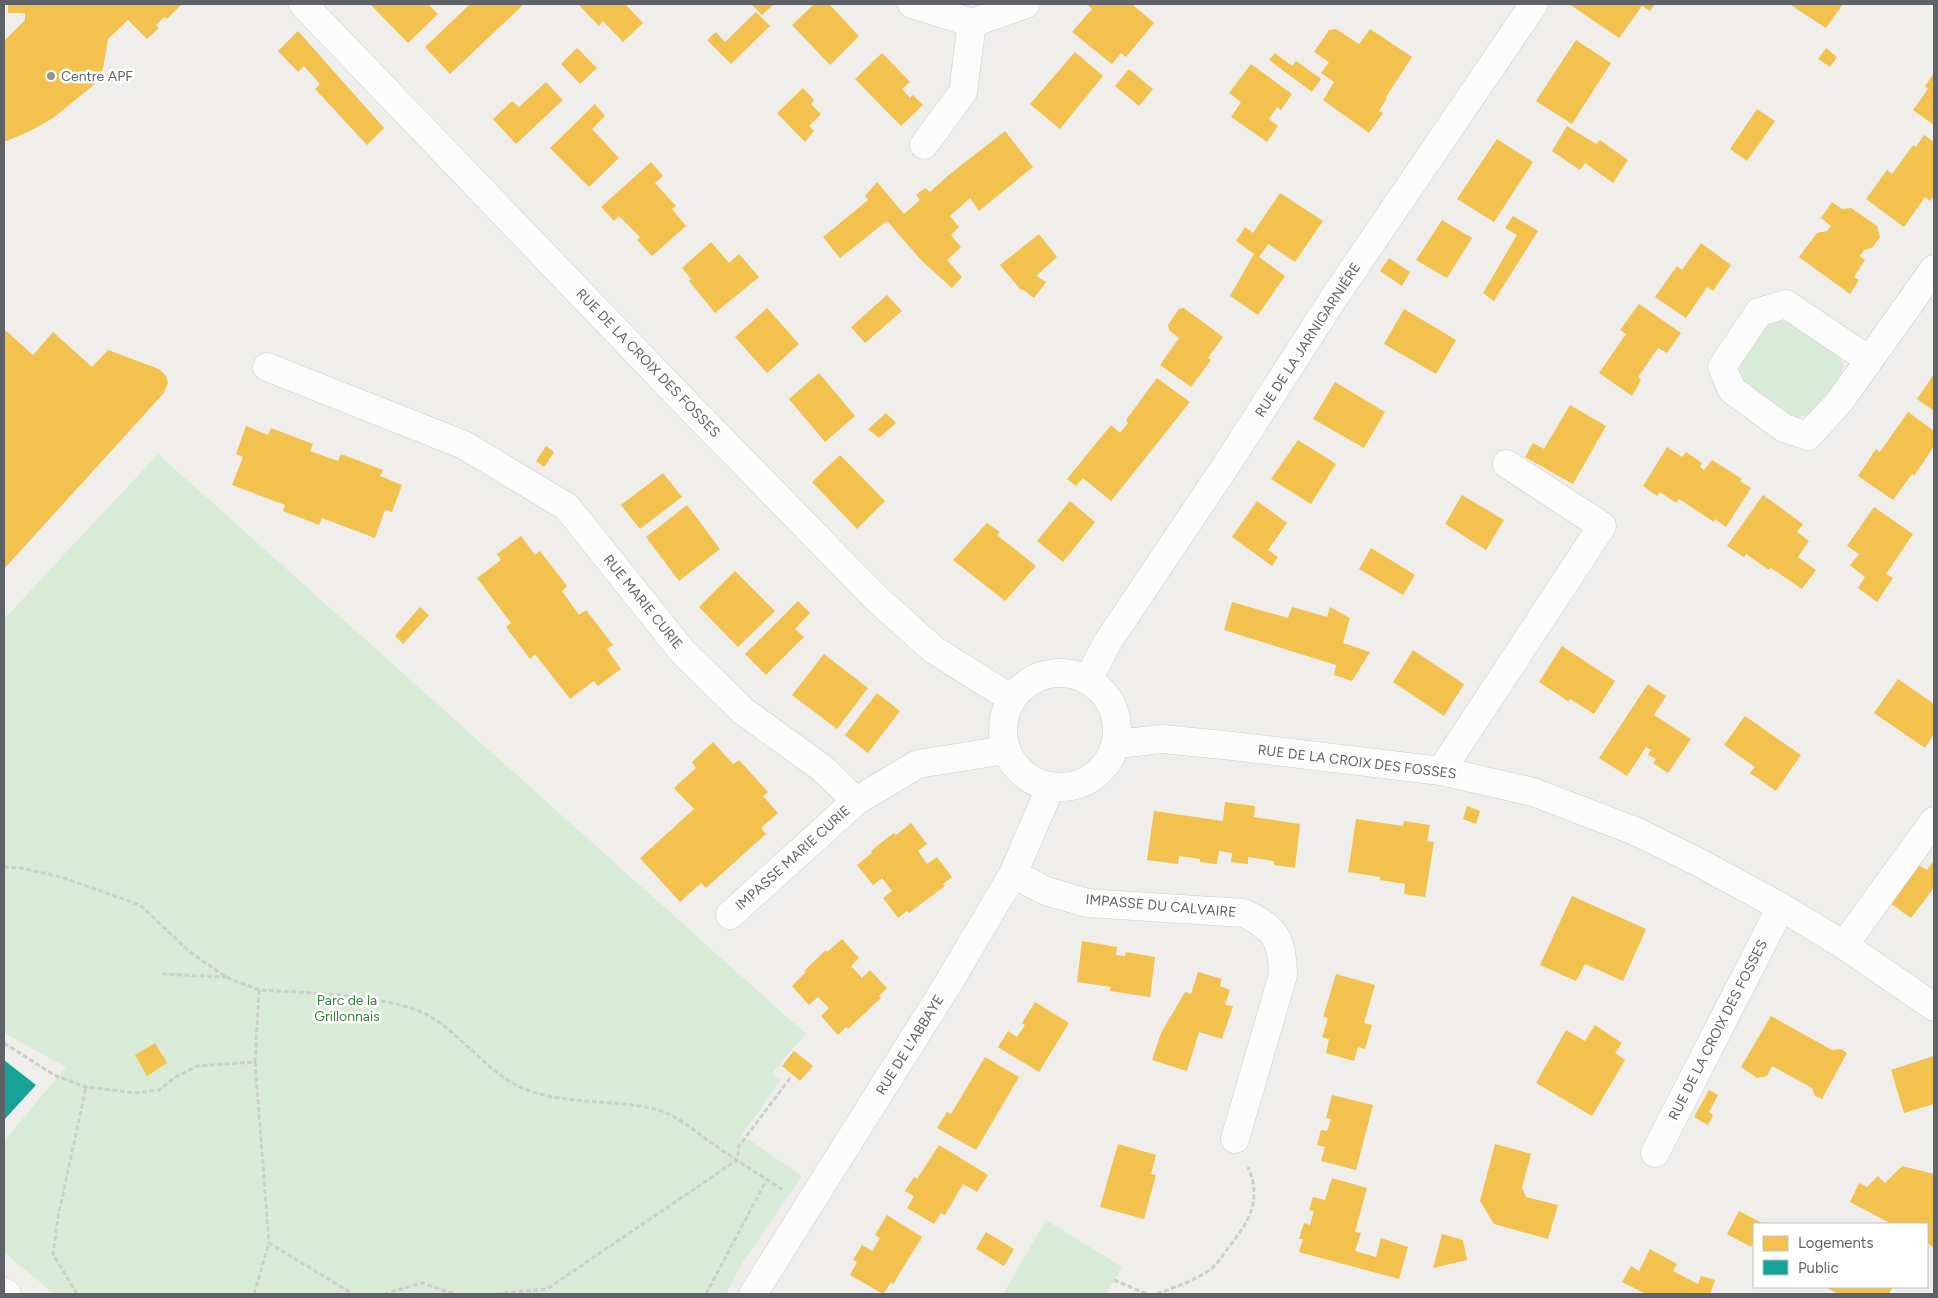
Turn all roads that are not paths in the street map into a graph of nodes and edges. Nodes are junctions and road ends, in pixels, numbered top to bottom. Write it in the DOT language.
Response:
graph roads {
  1 [pos="303,4"];
  2 [pos="912,4"];
  3 [pos="1026,4"];
  4 [pos="1534,4"];
  5 [pos="972,24"];
  6 [pos="924,145"];
  7 [pos="1934,269"];
  8 [pos="1869,360"];
  9 [pos="267,367"];
  10 [pos="1507,464"];
  11 [pos="1088,680"];
  12 [pos="1012,699"];
  13 [pos="1116,744"];
  14 [pos="1006,750"];
  15 [pos="1441,771"];
  16 [pos="1051,786"];
  17 [pos="856,801"];
  18 [pos="1934,821"];
  19 [pos="1012,874"];
  20 [pos="1780,907"];
  21 [pos="730,915"];
  22 [pos="1844,945"];
  23 [pos="1934,1007"];
  24 [pos="1235,1139"];
  25 [pos="1655,1153"];
  26 [pos="753,1294"];
  1 -- 12 [label="street, RUE DE LA CROIX DES FOSSES"];
  2 -- 5 [label="street"];
  3 -- 5 [label="street"];
  4 -- 11 [label="street, RUE DE LA JARNIGARNIÈRE"];
  5 -- 6 [label="street"];
  7 -- 8 [label="street"];
  8 -- 8 [label="street"];
  9 -- 17 [label="street, RUE MARIE CURIE"];
  10 -- 15 [label="street"];
  11 -- 12 [label="street"];
  11 -- 13 [label="street"];
  12 -- 14 [label="street"];
  13 -- 15 [label="street, RUE DE LA CROIX DES FOSSES"];
  13 -- 16 [label="street"];
  14 -- 16 [label="street"];
  14 -- 17 [label="street"];
  15 -- 20 [label="street, RUE DE LA CROIX DES FOSSES"];
  16 -- 19 [label="street, RUE DE L'ABBAYE"];
  17 -- 21 [label="street, IMPASSE MARIE CURIE"];
  18 -- 22 [label="street"];
  19 -- 24 [label="street, IMPASSE DU CALVAIRE"];
  19 -- 26 [label="street, RUE DE L'ABBAYE"];
  20 -- 22 [label="street, RUE DE LA CROIX DES FOSSES"];
  20 -- 25 [label="street, RUE DE LA CROIX DES FOSSES"];
  22 -- 23 [label="street, RUE DE LA CROIX DES FOSSES"];
}
